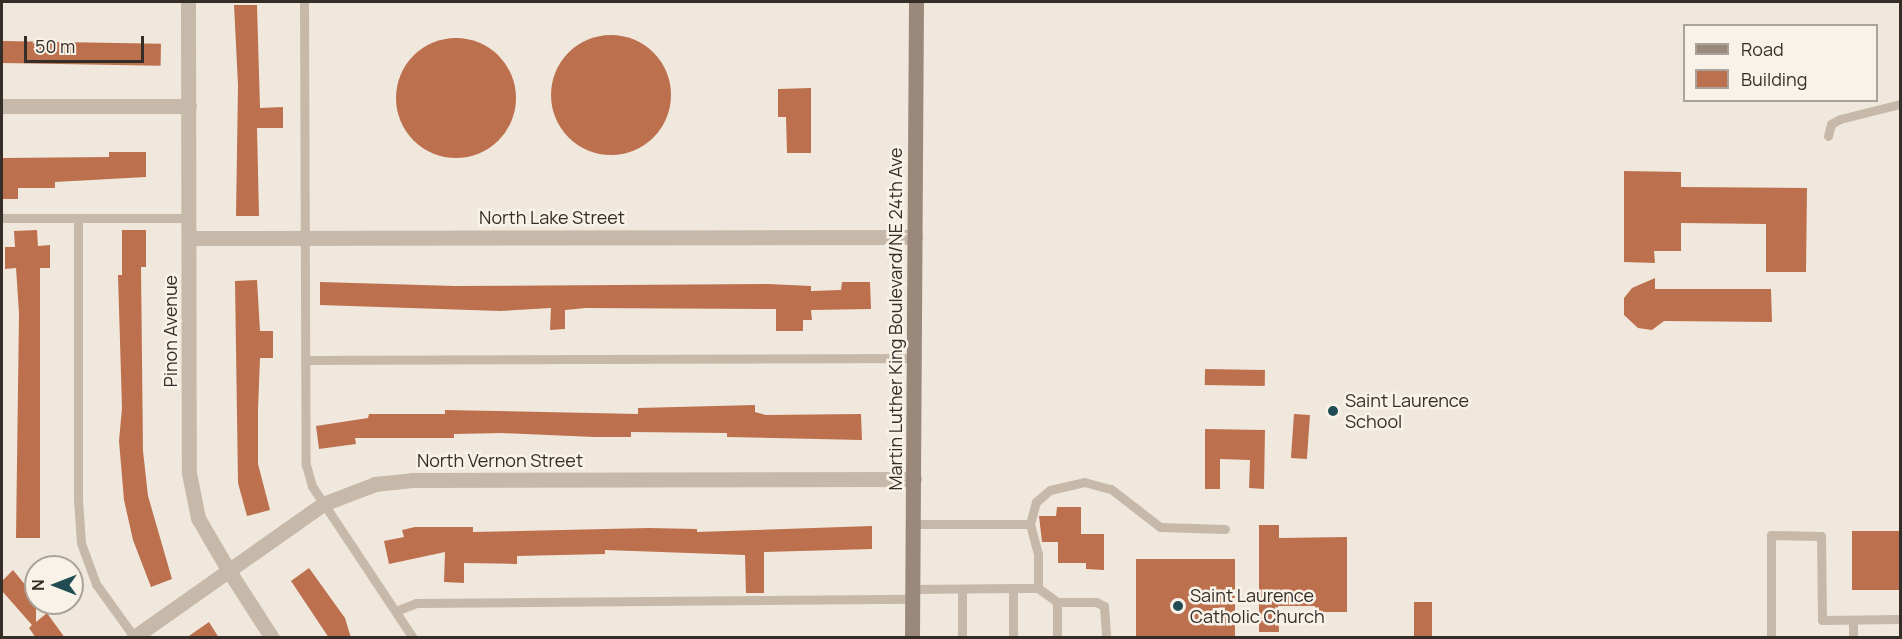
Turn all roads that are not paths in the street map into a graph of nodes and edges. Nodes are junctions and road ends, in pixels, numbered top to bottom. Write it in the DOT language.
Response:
graph roads {
  1 [pos="188,2"];
  2 [pos="304,2"];
  3 [pos="916,2"];
  4 [pos="1900,104"];
  5 [pos="2,106"];
  6 [pos="189,106"];
  7 [pos="1828,136"];
  8 [pos="2,218"];
  9 [pos="189,218"];
  10 [pos="78,219"];
  11 [pos="304,237"];
  12 [pos="915,237"];
  13 [pos="189,238"];
  14 [pos="914,358"];
  15 [pos="305,360"];
  16 [pos="914,479"];
  17 [pos="323,504"];
  18 [pos="913,524"];
  19 [pos="1030,524"];
  20 [pos="1225,529"];
  21 [pos="229,571"];
  22 [pos="1038,588"];
  23 [pos="962,589"];
  24 [pos="1013,589"];
  25 [pos="912,594"];
  26 [pos="1057,602"];
  27 [pos="398,610"];
  28 [pos="1900,619"];
  29 [pos="1853,620"];
  30 [pos="134,637"];
  31 [pos="272,638"];
  32 [pos="413,638"];
  33 [pos="912,638"];
  34 [pos="962,638"];
  35 [pos="1013,638"];
  36 [pos="1057,638"];
  37 [pos="1106,638"];
  38 [pos="1771,638"];
  39 [pos="1853,638"];
  1 -- 6 [label="street, Pinon Avenue"];
  2 -- 11 [label="lane"];
  3 -- 12 [label="main road, Martin Luther King Boulevard/NE 24th Ave"];
  4 -- 7 [label="lane"];
  5 -- 6 [label="street"];
  6 -- 9 [label="street, Pinon Avenue"];
  8 -- 10 [label="lane"];
  9 -- 10 [label="lane"];
  9 -- 13 [label="street, Pinon Avenue"];
  10 -- 30 [label="lane"];
  11 -- 12 [label="street, North Lake Street"];
  11 -- 13 [label="street, North Lake Street"];
  11 -- 15 [label="lane"];
  12 -- 14 [label="main road, Martin Luther King Boulevard/NE 24th Ave"];
  13 -- 21 [label="street, Pinon Avenue"];
  14 -- 15 [label="lane"];
  14 -- 16 [label="main road, Martin Luther King Boulevard/NE 24th Ave"];
  15 -- 17 [label="lane"];
  16 -- 17 [label="street, North Vernon Street"];
  16 -- 18 [label="main road, Martin Luther King Boulevard/NE 24th Ave"];
  17 -- 21 [label="street, North Vernon Street"];
  17 -- 27 [label="lane"];
  18 -- 19 [label="lane"];
  18 -- 25 [label="main road, Martin Luther King Boulevard/NE 24th Ave"];
  19 -- 20 [label="lane"];
  19 -- 22 [label="lane"];
  21 -- 30 [label="street, North Vernon Street"];
  21 -- 31 [label="street, Pinon Avenue"];
  22 -- 24 [label="lane"];
  22 -- 26 [label="lane"];
  23 -- 24 [label="lane"];
  23 -- 25 [label="lane"];
  23 -- 34 [label="lane"];
  24 -- 35 [label="lane"];
  25 -- 27 [label="lane"];
  25 -- 33 [label="main road, Martin Luther King Boulevard/NE 24th Ave"];
  26 -- 36 [label="lane"];
  26 -- 37 [label="lane"];
  27 -- 32 [label="lane"];
  28 -- 29 [label="lane"];
  29 -- 38 [label="lane"];
  29 -- 39 [label="lane"];
}
